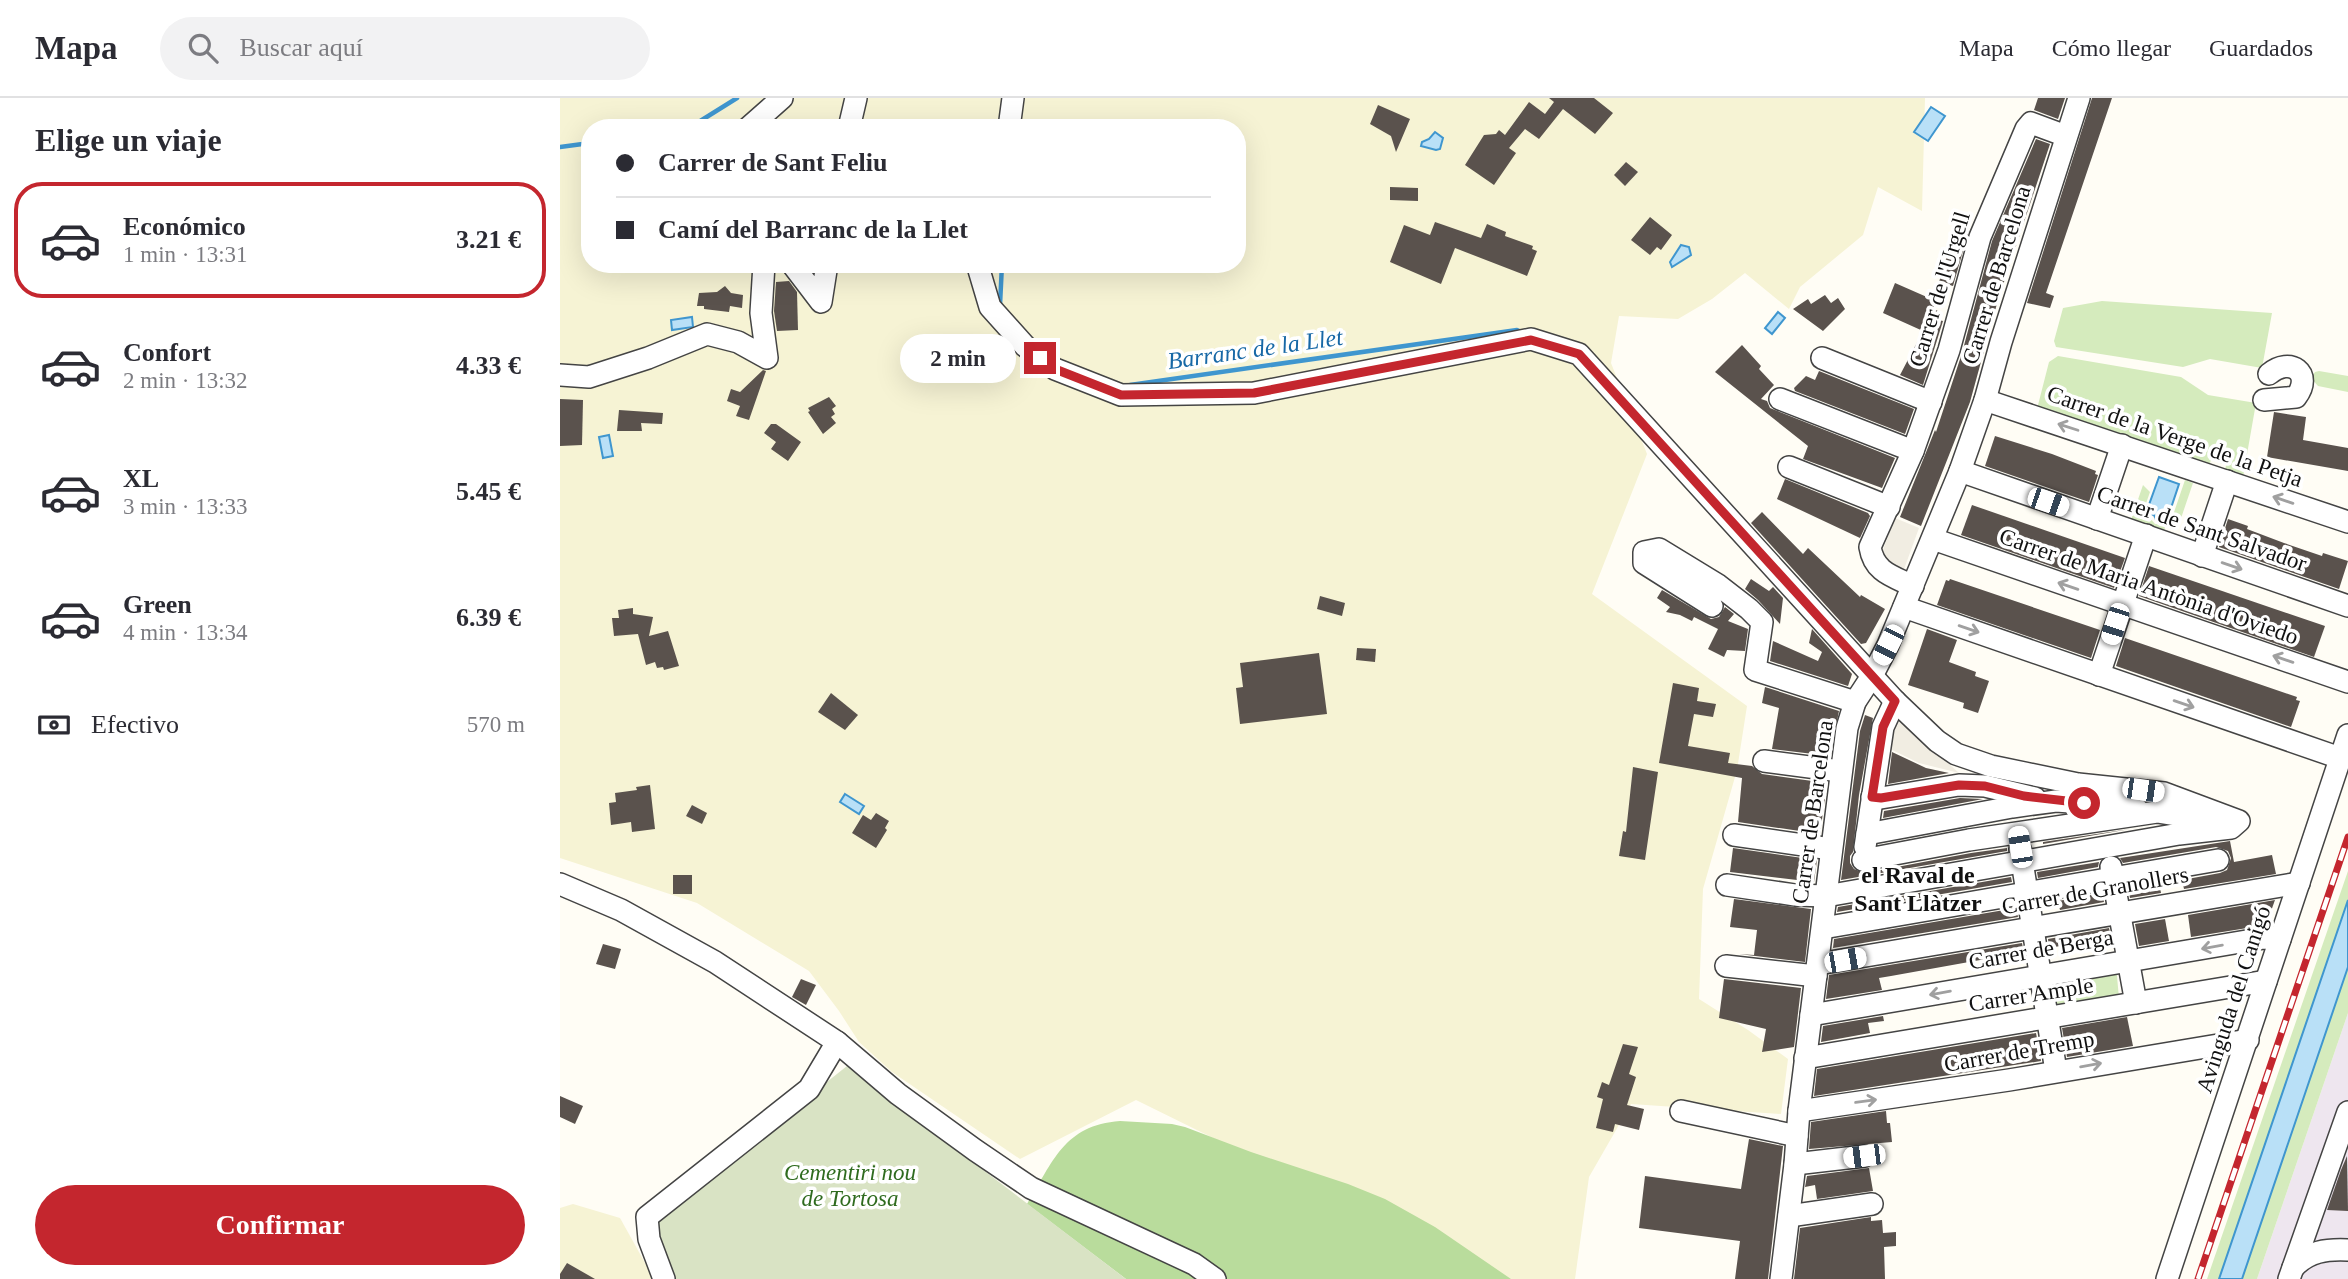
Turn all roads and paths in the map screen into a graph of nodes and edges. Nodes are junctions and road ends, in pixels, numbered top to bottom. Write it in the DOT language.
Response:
graph roads {
  1 [pos="782,98"];
  2 [pos="856,98"];
  3 [pos="1013,98"];
  4 [pos="2078,98"];
  5 [pos="758,119"];
  6 [pos="851,119"];
  7 [pos="1010,119"];
  8 [pos="2066,136"];
  9 [pos="763,273"];
  10 [pos="799,273"];
  11 [pos="826,273"];
  12 [pos="980,273"];
  13 [pos="1822,358"];
  14 [pos="2269,374"];
  15 [pos="560,375"];
  16 [pos="1780,399"];
  17 [pos="1986,400"];
  18 [pos="2264,400"];
  19 [pos="1931,402"];
  20 [pos="2122,445"];
  21 [pos="1913,451"];
  22 [pos="1788,467"];
  23 [pos="1960,471"];
  24 [pos="2227,481"];
  25 [pos="1889,507"];
  26 [pos="2097,519"];
  27 [pos="2348,522"];
  28 [pos="2146,535"];
  29 [pos="1933,539"];
  30 [pos="2202,556"];
  31 [pos="1913,586"];
  32 [pos="2122,604"];
  33 [pos="1712,606"];
  34 [pos="2348,606"];
  35 [pos="1904,607"];
  36 [pos="2099,674"];
  37 [pos="1872,676"];
  38 [pos="2348,682"];
  39 [pos="1895,701"];
  40 [pos="1855,702"];
  41 [pos="2348,736"];
  42 [pos="2340,758"];
  43 [pos="1764,761"];
  44 [pos="1840,771"];
  45 [pos="1872,797"];
  46 [pos="2056,801"];
  47 [pos="2012,807"];
  48 [pos="2151,813"];
  49 [pos="2102,821"];
  50 [pos="2214,830"];
  51 [pos="2018,833"];
  52 [pos="1867,834"];
  53 [pos="1734,835"];
  54 [pos="2107,848"];
  55 [pos="1831,849"];
  56 [pos="1863,860"];
  57 [pos="2218,860"];
  58 [pos="2022,862"];
  59 [pos="2113,880"];
  60 [pos="2298,883"];
  61 [pos="560,884"];
  62 [pos="1727,885"];
  63 [pos="1860,891"];
  64 [pos="2027,894"];
  65 [pos="1826,896"];
  66 [pos="2119,913"];
  67 [pos="1823,928"];
  68 [pos="2032,928"];
  69 [pos="2280,939"];
  70 [pos="2128,961"];
  71 [pos="1726,966"];
  72 [pos="1817,970"];
  73 [pos="2039,976"];
  74 [pos="2266,981"];
  75 [pos="2136,1003"];
  76 [pos="1811,1015"];
  77 [pos="2046,1017"];
  78 [pos="2248,1040"];
  79 [pos="837,1042"];
  80 [pos="1805,1058"];
  81 [pos="2056,1071"];
  82 [pos="1681,1111"];
  83 [pos="1799,1111"];
  84 [pos="2348,1112"];
  85 [pos="1797,1136"];
  86 [pos="1864,1156"];
  87 [pos="1795,1164"];
  88 [pos="1872,1204"];
  89 [pos="1789,1216"];
  90 [pos="2311,1217"];
  91 [pos="2339,1249"];
  92 [pos="2290,1274"];
  93 [pos="664,1279"];
  94 [pos="1215,1279"];
  95 [pos="1781,1279"];
  96 [pos="2167,1279"];
  1 -- 5 [label="street"];
  2 -- 6 [label="street"];
  3 -- 7 [label="street"];
  4 -- 8 [label="street, Carrer de Barcelona"];
  8 -- 17 [label="street, Carrer de Barcelona"];
  8 -- 19 [label="street, Carrer de l'Urgell"];
  9 -- 15 [label="street"];
  10 -- 11 [label="street"];
  12 -- 37 [label="street"];
  13 -- 19 [label="street"];
  14 -- 18 [label="street"];
  16 -- 21 [label="street"];
  20 -- 17 [label="street, Carrer de la Verge de la Petja, one-way"];
  17 -- 23 [label="street, Carrer de Barcelona"];
  19 -- 21 [label="street, Carrer de l'Urgell"];
  20 -- 24 [label="street, Carrer de la Verge de la Petja"];
  20 -- 26 [label="street"];
  21 -- 25 [label="street, Carrer de l'Urgell"];
  22 -- 25 [label="street"];
  23 -- 26 [label="street, Carrer de Sant Salvador"];
  23 -- 29 [label="street, Carrer de Barcelona"];
  27 -- 24 [label="street, Carrer de la Verge de la Petja, one-way"];
  24 -- 30 [label="street"];
  25 -- 31 [label="street, Carrer de l'Urgell"];
  26 -- 28 [label="street, Carrer de Sant Salvador"];
  28 -- 30 [label="street, Carrer de Sant Salvador"];
  28 -- 32 [label="street"];
  29 -- 31 [label="street, Carrer de Barcelona"];
  32 -- 29 [label="street, Carrer de Maria Antònia d'Oviedo, one-way"];
  30 -- 34 [label="street, Carrer de Sant Salvador, one-way"];
  31 -- 35 [label="street, Carrer de Barcelona"];
  32 -- 36 [label="street"];
  38 -- 32 [label="street, Carrer de Maria Antònia d'Oviedo, one-way"];
  33 -- 40 [label="street"];
  35 -- 36 [label="street, one-way"];
  35 -- 37 [label="street, Carrer de Barcelona"];
  36 -- 42 [label="street, one-way"];
  37 -- 39 [label="street"];
  37 -- 40 [label="street, Carrer de Barcelona"];
  39 -- 45 [label="street"];
  39 -- 50 [label="street"];
  40 -- 44 [label="street, Carrer de Barcelona"];
  41 -- 42 [label="street, Avinguda del Canigó"];
  42 -- 60 [label="street, Avinguda del Canigó"];
  43 -- 44 [label="street"];
  44 -- 55 [label="street, Carrer de Barcelona"];
  45 -- 46 [label="street"];
  45 -- 52 [label="street"];
  46 -- 47 [label="street"];
  46 -- 48 [label="street"];
  47 -- 51 [label="street"];
  47 -- 52 [label="street"];
  48 -- 49 [label="street"];
  48 -- 50 [label="street"];
  49 -- 51 [label="street"];
  49 -- 54 [label="street"];
  50 -- 54 [label="street"];
  51 -- 56 [label="street"];
  51 -- 58 [label="street"];
  52 -- 56 [label="street"];
  53 -- 55 [label="street"];
  54 -- 58 [label="street"];
  54 -- 59 [label="street"];
  55 -- 65 [label="street, Carrer de Barcelona"];
  56 -- 63 [label="street"];
  57 -- 59 [label="street"];
  58 -- 63 [label="street"];
  58 -- 64 [label="street"];
  59 -- 64 [label="street"];
  59 -- 66 [label="street"];
  60 -- 66 [label="street, Carrer de Granollers"];
  60 -- 69 [label="street, Avinguda del Canigó"];
  61 -- 79 [label="street"];
  62 -- 65 [label="street"];
  63 -- 65 [label="street"];
  64 -- 67 [label="street"];
  64 -- 68 [label="street"];
  65 -- 67 [label="street, Carrer de Barcelona"];
  66 -- 68 [label="street, Carrer de Granollers"];
  66 -- 70 [label="street"];
  67 -- 72 [label="street, Carrer de Barcelona"];
  68 -- 72 [label="street, Carrer de Granollers"];
  68 -- 73 [label="street"];
  69 -- 70 [label="street, Carrer de Berga, one-way"];
  69 -- 74 [label="street, Avinguda del Canigó"];
  70 -- 73 [label="street, Carrer de Berga"];
  70 -- 75 [label="street"];
  71 -- 72 [label="street, Carrer de Granollers"];
  72 -- 76 [label="street, Carrer de Barcelona"];
  73 -- 76 [label="street, Carrer de Berga, one-way"];
  73 -- 77 [label="street"];
  74 -- 75 [label="street, Carrer Ample"];
  74 -- 78 [label="street, Avinguda del Canigó"];
  75 -- 77 [label="street, Carrer Ample"];
  76 -- 80 [label="street, Carrer de Barcelona"];
  77 -- 80 [label="street, Carrer Ample"];
  77 -- 81 [label="street"];
  81 -- 78 [label="street, Carrer de Tremp, one-way"];
  78 -- 96 [label="street, Avinguda del Canigó"];
  79 -- 93 [label="street"];
  79 -- 94 [label="street"];
  80 -- 83 [label="street, Carrer de Barcelona"];
  83 -- 81 [label="street, Carrer de Tremp, one-way"];
  82 -- 85 [label="street"];
  83 -- 85 [label="street, Carrer de Barcelona"];
  84 -- 90 [label="street"];
  85 -- 87 [label="street, Carrer de Barcelona"];
  86 -- 87 [label="street"];
  87 -- 89 [label="street, Carrer de Barcelona"];
  88 -- 89 [label="street"];
  89 -- 95 [label="street, Carrer de Barcelona"];
  90 -- 91 [label="street"];
  90 -- 92 [label="street"];
  91 -- 92 [label="street"];
}
